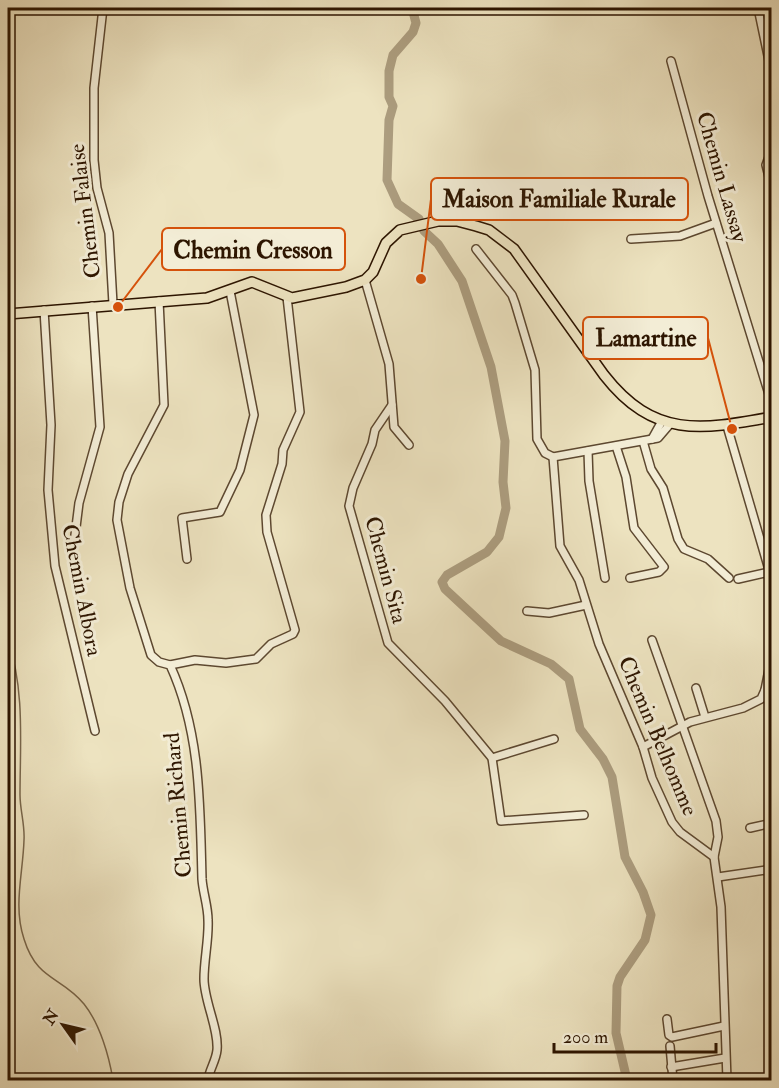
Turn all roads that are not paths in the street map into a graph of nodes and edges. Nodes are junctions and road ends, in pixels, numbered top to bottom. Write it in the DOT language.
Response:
graph roads {
  1 [pos="103,8"];
  2 [pos="758,8"];
  3 [pos="671,62"];
  4 [pos="771,75"];
  5 [pos="771,149"];
  6 [pos="771,189"];
  7 [pos="716,223"];
  8 [pos="631,239"];
  9 [pos="476,249"];
  10 [pos="365,280"];
  11 [pos="230,291"];
  12 [pos="287,297"];
  13 [pos="159,301"];
  14 [pos="113,303"];
  15 [pos="93,306"];
  16 [pos="44,310"];
  17 [pos="8,314"];
  18 [pos="771,404"];
  19 [pos="392,405"];
  20 [pos="771,417"];
  21 [pos="666,422"];
  22 [pos="727,426"];
  23 [pos="643,441"];
  24 [pos="409,445"];
  25 [pos="616,446"];
  26 [pos="588,451"];
  27 [pos="556,457"];
  28 [pos="74,543"];
  29 [pos="187,559"];
  30 [pos="770,576"];
  31 [pos="605,578"];
  32 [pos="630,578"];
  33 [pos="729,578"];
  34 [pos="738,579"];
  35 [pos="586,605"];
  36 [pos="527,611"];
  37 [pos="652,640"];
  38 [pos="771,654"];
  39 [pos="170,665"];
  40 [pos="696,688"];
  41 [pos="765,690"];
  42 [pos="771,697"];
  43 [pos="705,717"];
  44 [pos="682,728"];
  45 [pos="95,731"];
  46 [pos="554,739"];
  47 [pos="643,747"];
  48 [pos="492,758"];
  49 [pos="584,815"];
  50 [pos="771,823"];
  51 [pos="750,828"];
  52 [pos="714,857"];
  53 [pos="766,870"];
  54 [pos="718,878"];
  55 [pos="668,1019"];
  56 [pos="724,1026"];
  57 [pos="670,1046"];
  58 [pos="725,1058"];
  59 [pos="672,1067"];
  60 [pos="208,1080"];
  61 [pos="673,1080"];
  62 [pos="727,1080"];
  1 -- 14 [label="street, Chemin Falaise"];
  2 -- 4 [label="street"];
  3 -- 7 [label="street, Chemin Lassay"];
  5 -- 6 [label="street"];
  7 -- 8 [label="street"];
  7 -- 18 [label="street, Chemin Lassay"];
  9 -- 27 [label="street"];
  10 -- 12 [label="main road"];
  10 -- 19 [label="street"];
  10 -- 21 [label="main road"];
  11 -- 12 [label="main road"];
  11 -- 13 [label="main road"];
  11 -- 29 [label="street"];
  12 -- 39 [label="street"];
  13 -- 14 [label="main road"];
  13 -- 39 [label="street"];
  14 -- 15 [label="main road"];
  15 -- 16 [label="main road"];
  15 -- 28 [label="street"];
  16 -- 17 [label="main road"];
  16 -- 45 [label="street, Chemin Albora"];
  19 -- 24 [label="street"];
  19 -- 48 [label="street, Chemin Sita"];
  20 -- 22 [label="main road"];
  21 -- 22 [label="main road"];
  21 -- 23 [label="street"];
  22 -- 30 [label="street"];
  23 -- 25 [label="street"];
  23 -- 33 [label="street"];
  25 -- 26 [label="street"];
  25 -- 32 [label="street"];
  26 -- 27 [label="street"];
  26 -- 31 [label="street"];
  27 -- 35 [label="street, Chemin Belhomme"];
  30 -- 34 [label="street"];
  35 -- 36 [label="street"];
  35 -- 47 [label="street, Chemin Belhomme"];
  37 -- 44 [label="street"];
  38 -- 41 [label="street"];
  39 -- 60 [label="street, Chemin Richard"];
  40 -- 43 [label="street"];
  41 -- 42 [label="street"];
  41 -- 43 [label="street"];
  43 -- 44 [label="street"];
  44 -- 47 [label="street"];
  44 -- 52 [label="street"];
  46 -- 48 [label="street"];
  47 -- 52 [label="street, Chemin Belhomme"];
  48 -- 49 [label="street"];
  50 -- 51 [label="street"];
  52 -- 54 [label="street"];
  53 -- 54 [label="street"];
  54 -- 56 [label="street"];
  55 -- 56 [label="street"];
  56 -- 58 [label="street"];
  57 -- 59 [label="street"];
  58 -- 59 [label="street"];
  58 -- 62 [label="street"];
  59 -- 61 [label="street"];
}
